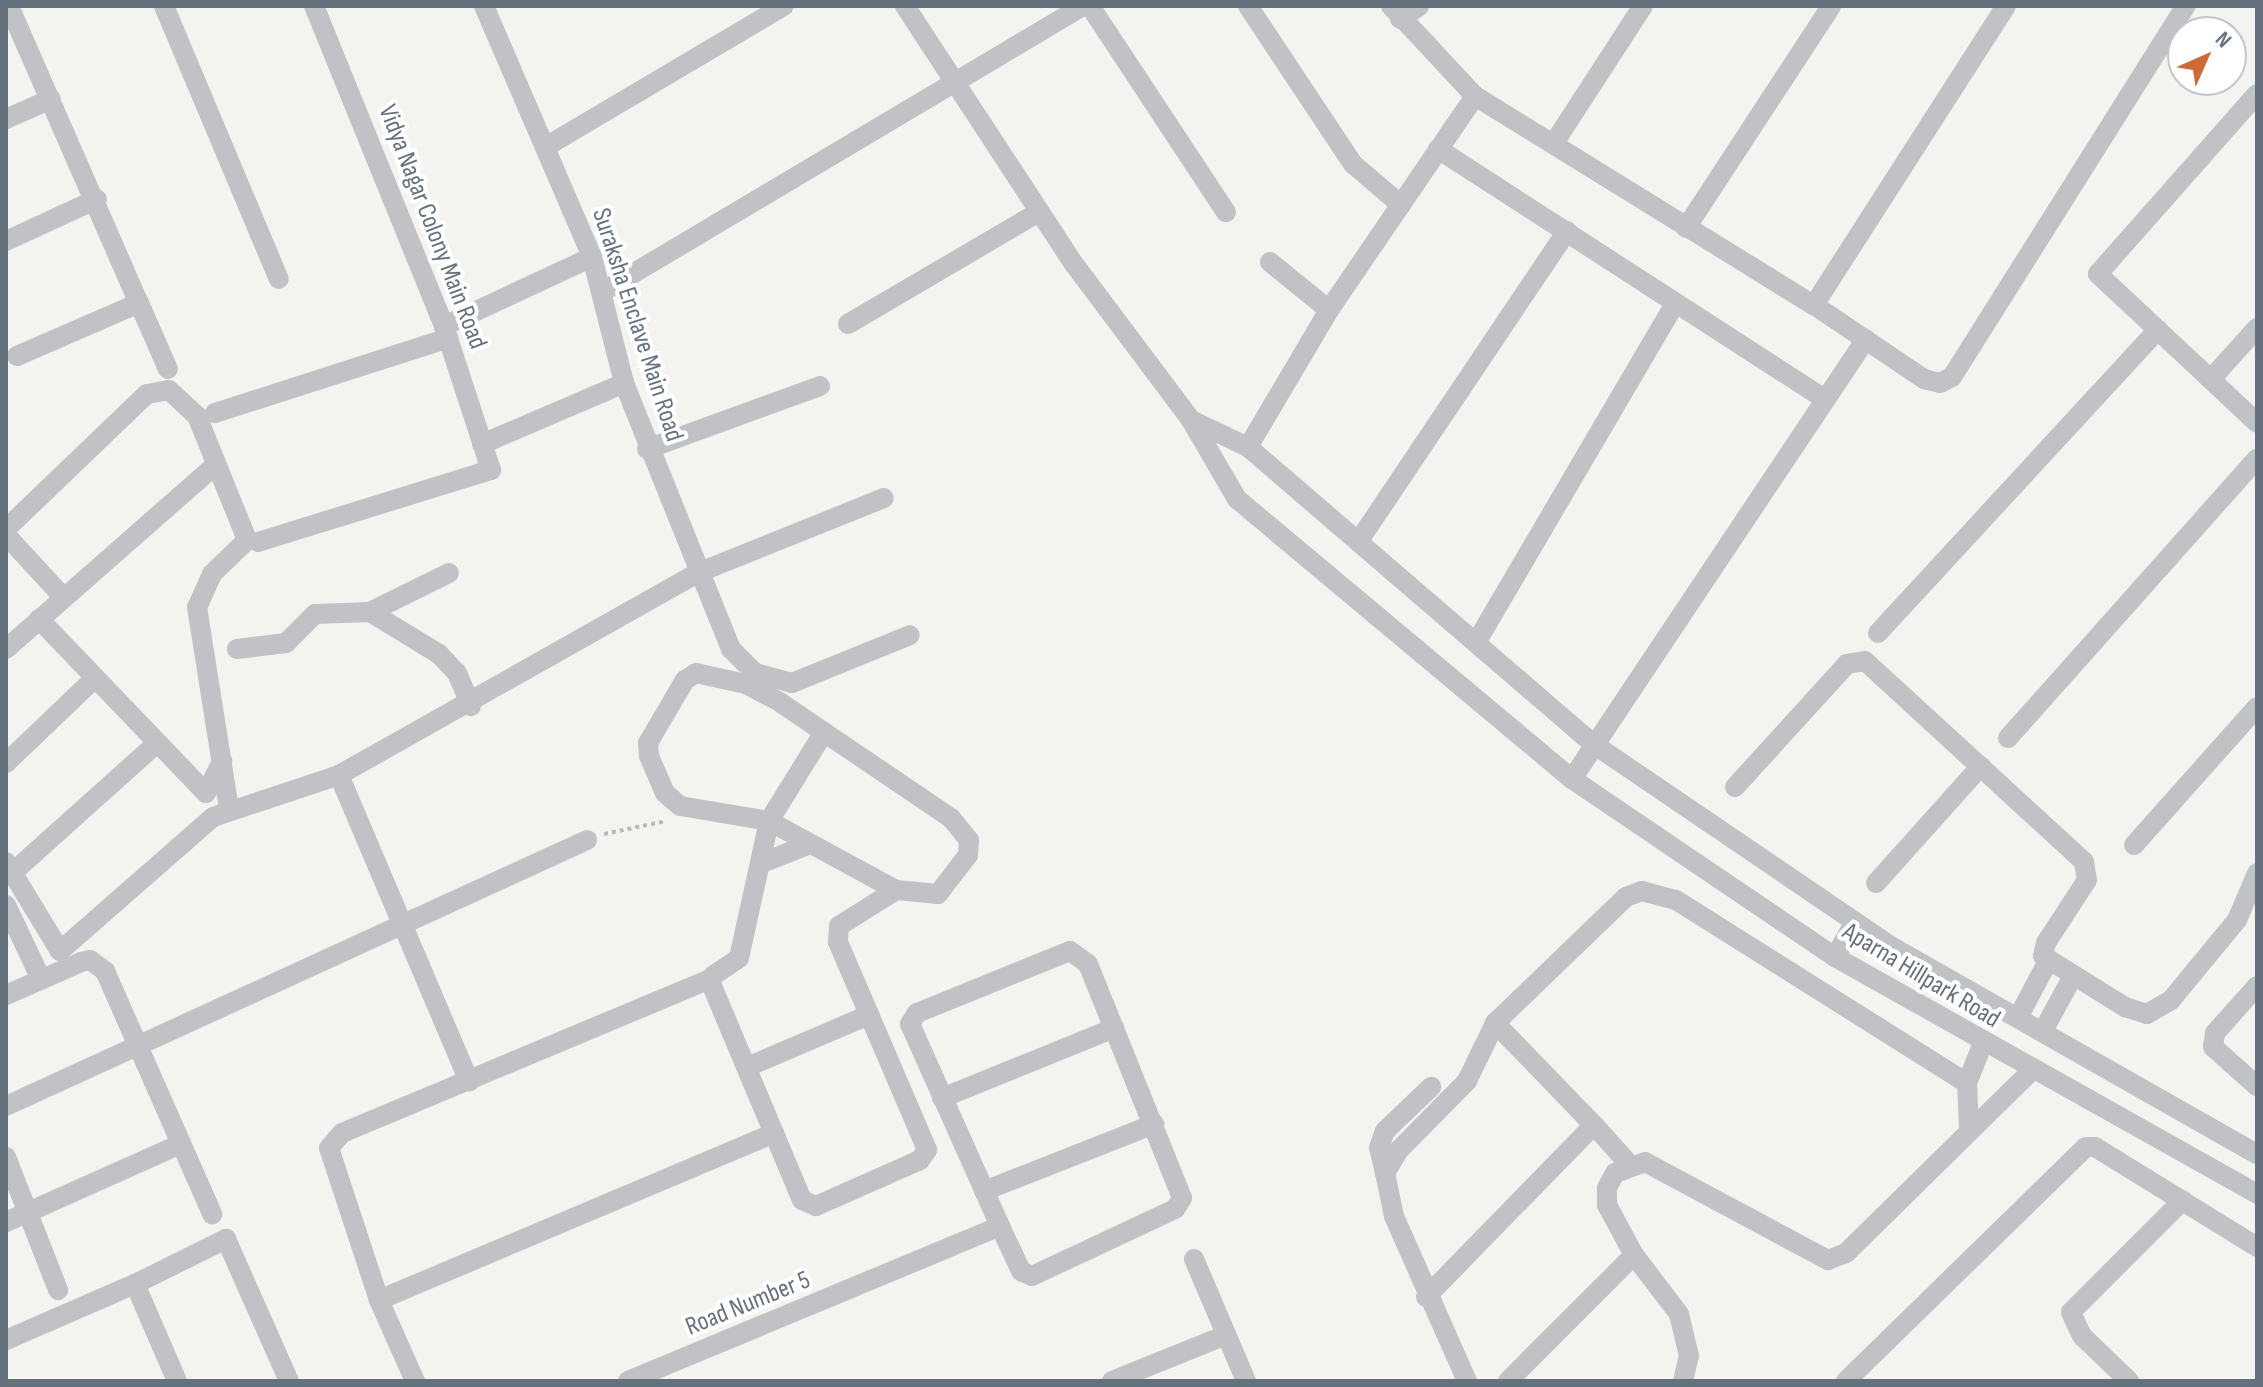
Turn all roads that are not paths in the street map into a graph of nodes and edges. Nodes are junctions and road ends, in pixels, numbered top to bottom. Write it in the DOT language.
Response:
graph roads {
  1 [pos="9,6"];
  2 [pos="164,6"];
  3 [pos="314,6"];
  4 [pos="905,6"];
  5 [pos="1083,6"];
  6 [pos="1090,6"];
  7 [pos="1248,6"];
  8 [pos="1419,6"];
  9 [pos="1643,6"];
  10 [pos="1831,6"];
  11 [pos="2006,6"];
  12 [pos="2186,6"];
  13 [pos="490,8"];
  14 [pos="778,8"];
  15 [pos="1396,13"];
  16 [pos="953,82"];
  17 [pos="2257,94"];
  18 [pos="1475,96"];
  19 [pos="51,99"];
  20 [pos="6,119"];
  21 [pos="1554,143"];
  22 [pos="547,146"];
  23 [pos="1438,149"];
  24 [pos="97,199"];
  25 [pos="1401,205"];
  26 [pos="1039,212"];
  27 [pos="1226,212"];
  28 [pos="1686,228"];
  29 [pos="1567,231"];
  30 [pos="6,241"];
  31 [pos="592,257"];
  32 [pos="1270,262"];
  33 [pos="279,279"];
  34 [pos="602,292"];
  35 [pos="139,303"];
  36 [pos="1674,305"];
  37 [pos="1814,305"];
  38 [pos="1329,310"];
  39 [pos="848,324"];
  40 [pos="2257,328"];
  41 [pos="2158,330"];
  42 [pos="446,332"];
  43 [pos="1866,339"];
  44 [pos="17,356"];
  45 [pos="168,369"];
  46 [pos="2211,379"];
  47 [pos="624,383"];
  48 [pos="820,386"];
  49 [pos="1825,399"];
  50 [pos="215,413"];
  51 [pos="1191,420"];
  52 [pos="2257,423"];
  53 [pos="482,444"];
  54 [pos="1248,447"];
  55 [pos="647,449"];
  56 [pos="2257,459"];
  57 [pos="214,466"];
  58 [pos="884,498"];
  59 [pos="6,529"];
  60 [pos="6,535"];
  61 [pos="1360,539"];
  62 [pos="258,542"];
  63 [pos="700,572"];
  64 [pos="449,573"];
  65 [pos="63,597"];
  66 [pos="370,612"];
  67 [pos="39,619"];
  68 [pos="1878,633"];
  69 [pos="910,635"];
  70 [pos="1477,641"];
  71 [pos="6,649"];
  72 [pos="237,649"];
  73 [pos="94,679"];
  74 [pos="792,683"];
  75 [pos="781,703"];
  76 [pos="471,706"];
  77 [pos="2257,707"];
  78 [pos="824,732"];
  79 [pos="2008,738"];
  80 [pos="155,745"];
  81 [pos="1595,745"];
  82 [pos="222,761"];
  83 [pos="6,763"];
  84 [pos="1981,766"];
  85 [pos="339,775"];
  86 [pos="1572,779"];
  87 [pos="209,787"];
  88 [pos="1735,787"];
  89 [pos="225,811"];
  90 [pos="769,821"];
  91 [pos="194,833"];
  92 [pos="587,840"];
  93 [pos="810,844"];
  94 [pos="2134,845"];
  95 [pos="762,863"];
  96 [pos="9,868"];
  97 [pos="2257,873"];
  98 [pos="1876,883"];
  99 [pos="896,890"];
  100 [pos="6,905"];
  101 [pos="401,922"];
  102 [pos="1855,922"];
  103 [pos="1835,957"];
  104 [pos="2048,961"];
  105 [pos="2073,976"];
  106 [pos="41,979"];
  107 [pos="711,979"];
  108 [pos="2257,986"];
  109 [pos="6,995"];
  110 [pos="869,1015"];
  111 [pos="2019,1016"];
  112 [pos="1495,1023"];
  113 [pos="1114,1028"];
  114 [pos="2043,1031"];
  115 [pos="1983,1043"];
  116 [pos="138,1045"];
  117 [pos="747,1067"];
  118 [pos="2031,1071"];
  119 [pos="469,1082"];
  120 [pos="1967,1083"];
  121 [pos="2257,1086"];
  122 [pos="1431,1087"];
  123 [pos="942,1098"];
  124 [pos="6,1106"];
  125 [pos="1154,1124"];
  126 [pos="1594,1125"];
  127 [pos="1969,1127"];
  128 [pos="774,1133"];
  129 [pos="180,1144"];
  130 [pos="2257,1154"];
  131 [pos="6,1157"];
  132 [pos="1629,1164"];
  133 [pos="1385,1173"];
  134 [pos="984,1191"];
  135 [pos="2257,1194"];
  136 [pos="2183,1200"];
  137 [pos="27,1213"];
  138 [pos="212,1214"];
  139 [pos="6,1222"];
  140 [pos="1000,1226"];
  141 [pos="2257,1247"];
  142 [pos="1634,1255"];
  143 [pos="1194,1259"];
  144 [pos="135,1284"];
  145 [pos="58,1290"];
  146 [pos="1426,1297"];
  147 [pos="379,1300"];
  148 [pos="1226,1335"];
  149 [pos="6,1340"];
  150 [pos="177,1381"];
  151 [pos="289,1381"];
  152 [pos="415,1381"];
  153 [pos="628,1381"];
  154 [pos="1112,1381"];
  155 [pos="1246,1381"];
  156 [pos="1467,1381"];
  157 [pos="1508,1381"];
  158 [pos="1683,1381"];
  159 [pos="1846,1381"];
  160 [pos="2129,1381"];
  1 -- 19 [label="street"];
  2 -- 33 [label="street"];
  3 -- 42 [label="street, Vidya Nagar Colony Main Road"];
  4 -- 16 [label="street, Aparna Hillpark Road"];
  5 -- 16 [label="street"];
  6 -- 27 [label="street"];
  7 -- 25 [label="street"];
  8 -- 15 [label="street"];
  9 -- 21 [label="street"];
  10 -- 28 [label="street"];
  11 -- 37 [label="street"];
  12 -- 43 [label="street"];
  13 -- 22 [label="street, Suraksha Enclave Main Road"];
  14 -- 22 [label="street"];
  15 -- 18 [label="street"];
  16 -- 26 [label="street, Aparna Hillpark Road"];
  16 -- 34 [label="street"];
  17 -- 41 [label="street"];
  18 -- 21 [label="street"];
  18 -- 23 [label="street"];
  19 -- 20 [label="street"];
  19 -- 24 [label="street"];
  21 -- 28 [label="street"];
  22 -- 31 [label="street, Suraksha Enclave Main Road"];
  23 -- 25 [label="street"];
  23 -- 29 [label="street"];
  24 -- 30 [label="street"];
  24 -- 35 [label="street"];
  25 -- 38 [label="street"];
  26 -- 39 [label="street"];
  26 -- 51 [label="street, Aparna Hillpark Road"];
  28 -- 37 [label="street"];
  29 -- 36 [label="street"];
  29 -- 61 [label="street"];
  31 -- 34 [label="street, Suraksha Enclave Main Road"];
  31 -- 42 [label="street"];
  32 -- 38 [label="street"];
  34 -- 47 [label="street, Suraksha Enclave Main Road"];
  35 -- 44 [label="street"];
  35 -- 45 [label="street"];
  36 -- 49 [label="street"];
  36 -- 70 [label="street"];
  37 -- 43 [label="street"];
  38 -- 54 [label="street"];
  40 -- 46 [label="street"];
  41 -- 46 [label="street"];
  41 -- 68 [label="street"];
  42 -- 50 [label="street"];
  42 -- 53 [label="street, Vidya Nagar Colony Main Road"];
  43 -- 49 [label="street"];
  46 -- 52 [label="street"];
  47 -- 53 [label="street"];
  47 -- 55 [label="street, Suraksha Enclave Main Road"];
  48 -- 55 [label="street"];
  49 -- 81 [label="street"];
  51 -- 54 [label="street, Aparna Hillpark Road"];
  51 -- 86 [label="street, Aparna Hillpark Road"];
  53 -- 62 [label="street, Vidya Nagar Colony Main Road"];
  54 -- 61 [label="street, Aparna Hillpark Road"];
  55 -- 63 [label="street, Suraksha Enclave Main Road"];
  56 -- 79 [label="street"];
  57 -- 59 [label="street"];
  57 -- 65 [label="street"];
  57 -- 82 [label="street"];
  58 -- 63 [label="street"];
  60 -- 65 [label="street"];
  61 -- 70 [label="street, Aparna Hillpark Road"];
  63 -- 74 [label="street, Suraksha Enclave Main Road"];
  63 -- 76 [label="street"];
  64 -- 66 [label="street"];
  65 -- 67 [label="street"];
  66 -- 72 [label="street"];
  66 -- 76 [label="street"];
  67 -- 71 [label="street"];
  67 -- 73 [label="street"];
  69 -- 74 [label="street"];
  70 -- 81 [label="street, Aparna Hillpark Road"];
  73 -- 80 [label="street"];
  73 -- 83 [label="street"];
  74 -- 75 [label="street"];
  75 -- 78 [label="street"];
  75 -- 90 [label="street"];
  76 -- 85 [label="street"];
  77 -- 94 [label="street"];
  78 -- 90 [label="street"];
  78 -- 99 [label="street"];
  80 -- 87 [label="street"];
  80 -- 96 [label="street"];
  81 -- 86 [label="street"];
  81 -- 102 [label="street, Aparna Hillpark Road"];
  82 -- 87 [label="street"];
  82 -- 89 [label="street"];
  84 -- 88 [label="street"];
  84 -- 98 [label="street"];
  84 -- 104 [label="street"];
  85 -- 89 [label="street"];
  85 -- 101 [label="street"];
  86 -- 103 [label="street, Aparna Hillpark Road"];
  87 -- 89 [label="street"];
  87 -- 91 [label="street"];
  89 -- 91 [label="street"];
  90 -- 93 [label="street"];
  90 -- 95 [label="street"];
  91 -- 96 [label="street"];
  92 -- 101 [label="street"];
  93 -- 95 [label="street"];
  93 -- 99 [label="street"];
  95 -- 107 [label="street"];
  97 -- 105 [label="street"];
  99 -- 110 [label="street"];
  100 -- 106 [label="street"];
  101 -- 116 [label="street"];
  101 -- 119 [label="street"];
  102 -- 103 [label="street"];
  102 -- 111 [label="street, Aparna Hillpark Road"];
  103 -- 115 [label="street, Aparna Hillpark Road"];
  104 -- 105 [label="street"];
  104 -- 111 [label="street"];
  105 -- 114 [label="street"];
  106 -- 109 [label="street"];
  106 -- 116 [label="street"];
  107 -- 117 [label="street"];
  107 -- 119 [label="street"];
  108 -- 121 [label="street"];
  110 -- 117 [label="street"];
  110 -- 128 [label="street"];
  111 -- 114 [label="street, Aparna Hillpark Road"];
  112 -- 120 [label="street"];
  112 -- 126 [label="street"];
  112 -- 133 [label="street"];
  113 -- 123 [label="street"];
  113 -- 123 [label="street"];
  113 -- 125 [label="street"];
  114 -- 130 [label="street, Aparna Hillpark Road"];
  115 -- 118 [label="street, Aparna Hillpark Road"];
  115 -- 120 [label="street"];
  116 -- 124 [label="street"];
  116 -- 129 [label="street"];
  117 -- 128 [label="street"];
  118 -- 127 [label="street"];
  118 -- 135 [label="street, Aparna Hillpark Road"];
  119 -- 147 [label="street"];
  120 -- 127 [label="street"];
  122 -- 133 [label="street"];
  123 -- 134 [label="street"];
  125 -- 134 [label="street"];
  125 -- 140 [label="street"];
  126 -- 132 [label="street"];
  126 -- 146 [label="street"];
  127 -- 132 [label="street"];
  128 -- 147 [label="street"];
  129 -- 137 [label="street"];
  129 -- 138 [label="street"];
  131 -- 137 [label="street"];
  132 -- 142 [label="street"];
  133 -- 146 [label="street"];
  134 -- 140 [label="street"];
  136 -- 141 [label="street"];
  136 -- 159 [label="street"];
  136 -- 160 [label="street"];
  137 -- 139 [label="street"];
  137 -- 145 [label="street"];
  140 -- 153 [label="street, Road Number 5"];
  142 -- 157 [label="street"];
  142 -- 158 [label="street"];
  143 -- 148 [label="street"];
  144 -- 149 [label="street"];
  144 -- 150 [label="street"];
  144 -- 151 [label="street"];
  146 -- 156 [label="street"];
  147 -- 152 [label="street"];
  148 -- 154 [label="street"];
  148 -- 155 [label="street"];
}
